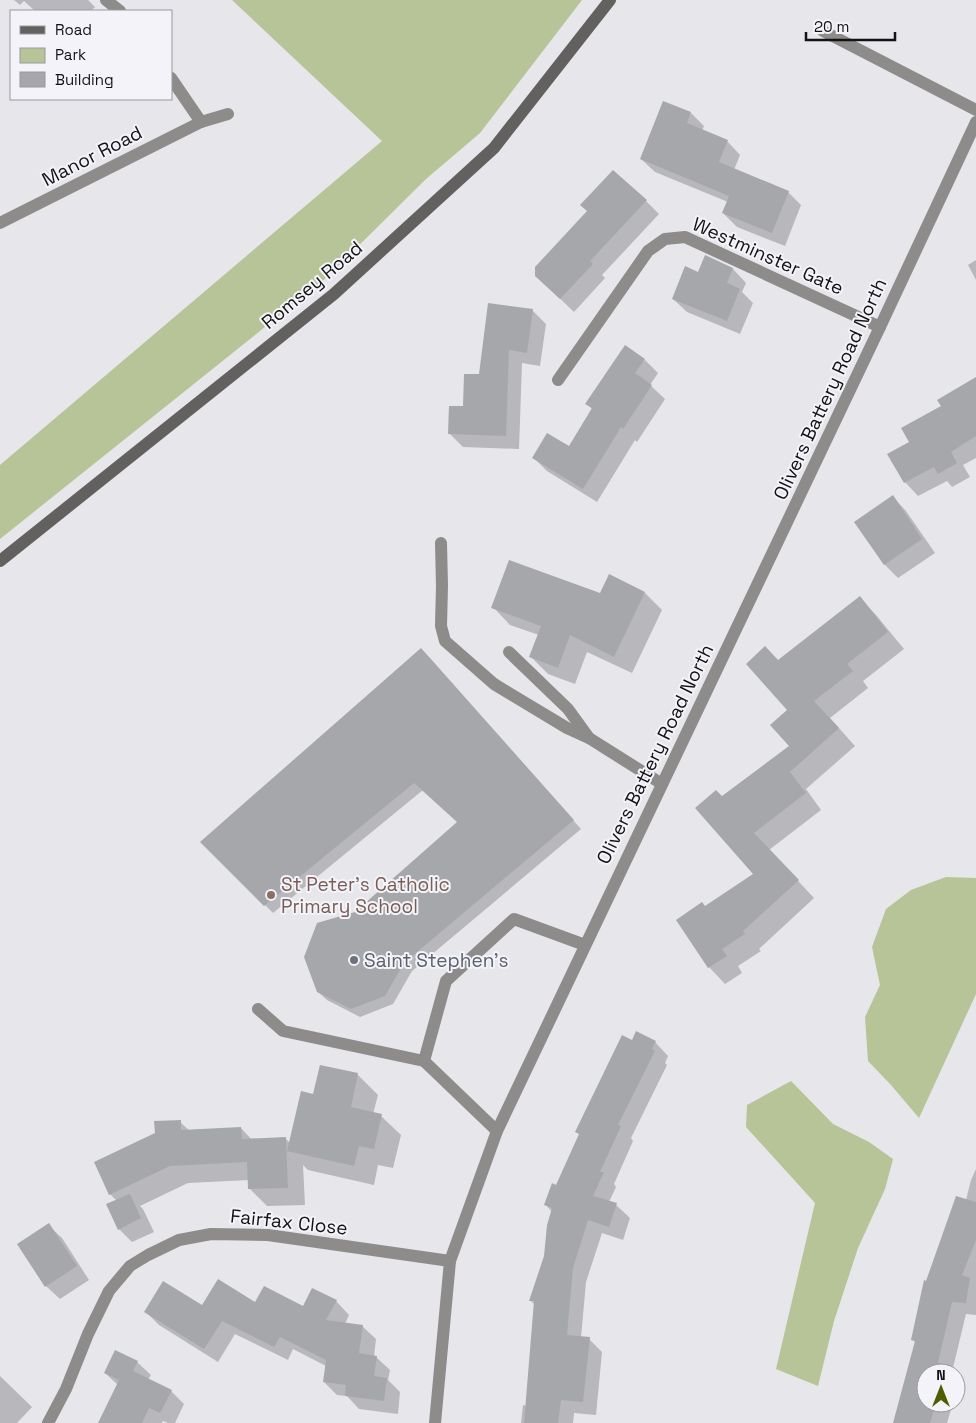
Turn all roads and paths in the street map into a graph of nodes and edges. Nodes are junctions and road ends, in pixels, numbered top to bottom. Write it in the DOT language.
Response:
graph roads {
  1 [pos="106,0"];
  2 [pos="610,0"];
  3 [pos="119,10"];
  4 [pos="822,31"];
  5 [pos="172,79"];
  6 [pos="976,110"];
  7 [pos="228,114"];
  8 [pos="201,122"];
  9 [pos="976,122"];
  10 [pos="0,223"];
  11 [pos="880,327"];
  12 [pos="558,380"];
  13 [pos="440,543"];
  14 [pos="0,561"];
  15 [pos="509,652"];
  16 [pos="589,738"];
  17 [pos="662,784"];
  18 [pos="586,944"];
  19 [pos="258,1008"];
  20 [pos="424,1061"];
  21 [pos="497,1131"];
  22 [pos="450,1261"];
  23 [pos="48,1423"];
  24 [pos="434,1423"];
  1 -- 3 [label="street"];
  2 -- 14 [label="main road, Romsey Road"];
  4 -- 6 [label="street"];
  5 -- 8 [label="street"];
  7 -- 8 [label="street, Manor Road"];
  8 -- 10 [label="street, Manor Road"];
  9 -- 11 [label="street, Olivers Battery Road North"];
  11 -- 12 [label="street, Westminster Gate"];
  11 -- 17 [label="street, Olivers Battery Road North"];
  13 -- 16 [label="street"];
  15 -- 16 [label="street"];
  16 -- 17 [label="street"];
  17 -- 18 [label="street, Olivers Battery Road North"];
  18 -- 20 [label="street"];
  18 -- 21 [label="street, Olivers Battery Road North"];
  19 -- 20 [label="street"];
  20 -- 21 [label="street"];
  21 -- 22 [label="street, Olivers Battery Road North"];
  22 -- 23 [label="street, Fairfax Close"];
  22 -- 24 [label="street, Olivers Battery Road North"];
}
